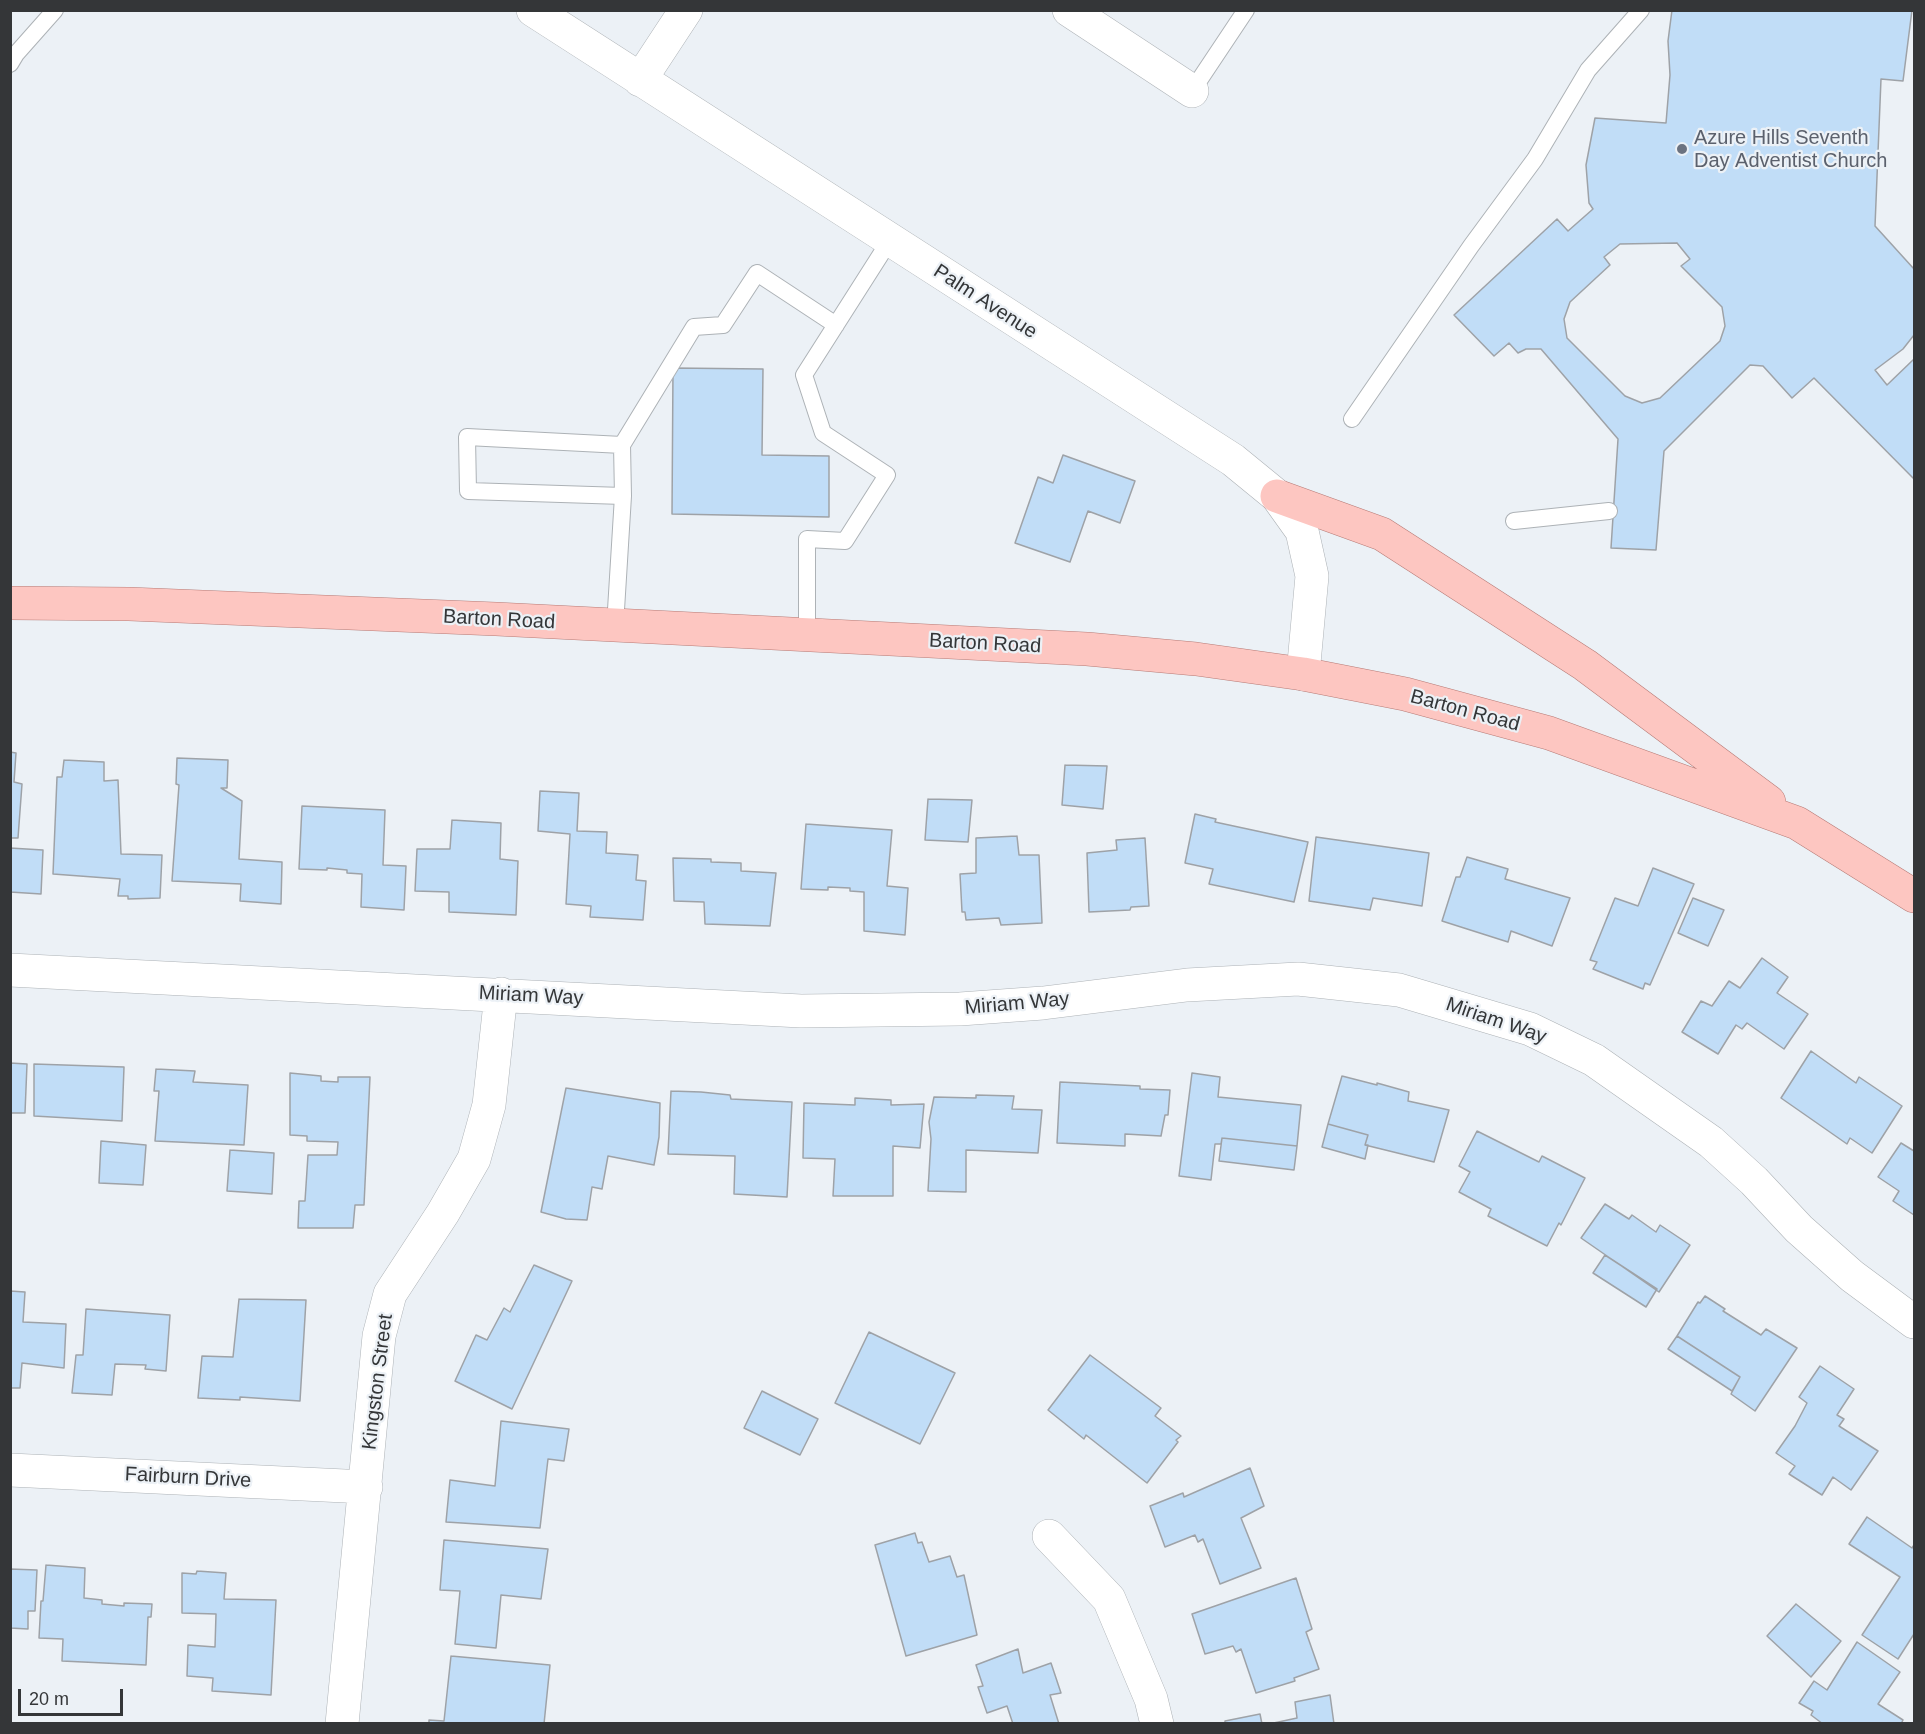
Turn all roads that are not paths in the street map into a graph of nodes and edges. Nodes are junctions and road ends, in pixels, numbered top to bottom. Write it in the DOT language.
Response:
graph roads {
  1 [pos="55,10"];
  2 [pos="533,10"];
  3 [pos="686,10"];
  4 [pos="1069,10"];
  5 [pos="1246,10"];
  6 [pos="1641,10"];
  7 [pos="10,64"];
  8 [pos="640,80"];
  9 [pos="1192,91"];
  10 [pos="890,240"];
  11 [pos="836,325"];
  12 [pos="1352,419"];
  13 [pos="622,445"];
  14 [pos="623,496"];
  15 [pos="1277,496"];
  16 [pos="1609,511"];
  17 [pos="1514,521"];
  18 [pos="10,603"];
  19 [pos="615,626"];
  20 [pos="807,635"];
  21 [pos="1303,674"];
  22 [pos="1797,823"];
  23 [pos="1914,896"];
  24 [pos="10,970"];
  25 [pos="501,994"];
  26 [pos="1914,1322"];
  27 [pos="10,1470"];
  28 [pos="366,1487"];
  29 [pos="1048,1536"];
  30 [pos="342,1724"];
  31 [pos="1156,1724"];
  1 -- 7 [label="lane"];
  2 -- 8 [label="street, Palm Avenue"];
  3 -- 8 [label="street"];
  4 -- 9 [label="street"];
  5 -- 9 [label="lane"];
  6 -- 12 [label="lane"];
  8 -- 10 [label="street, Palm Avenue"];
  10 -- 11 [label="lane"];
  10 -- 15 [label="street, Palm Avenue"];
  11 -- 13 [label="lane"];
  11 -- 20 [label="lane"];
  13 -- 14 [label="lane"];
  13 -- 14 [label="lane"];
  14 -- 19 [label="lane"];
  15 -- 21 [label="street, Palm Avenue"];
  15 -- 22 [label="main road"];
  16 -- 17 [label="lane"];
  18 -- 19 [label="main road, Barton Road"];
  19 -- 20 [label="main road, Barton Road"];
  20 -- 21 [label="main road, Barton Road"];
  21 -- 22 [label="main road, Barton Road"];
  22 -- 23 [label="main road, Barton Road"];
  24 -- 25 [label="street, Miriam Way"];
  25 -- 26 [label="street, Miriam Way"];
  25 -- 28 [label="street, Kingston Street"];
  27 -- 28 [label="street, Fairburn Drive"];
  28 -- 30 [label="street, Kingston Street"];
  29 -- 31 [label="street"];
}
